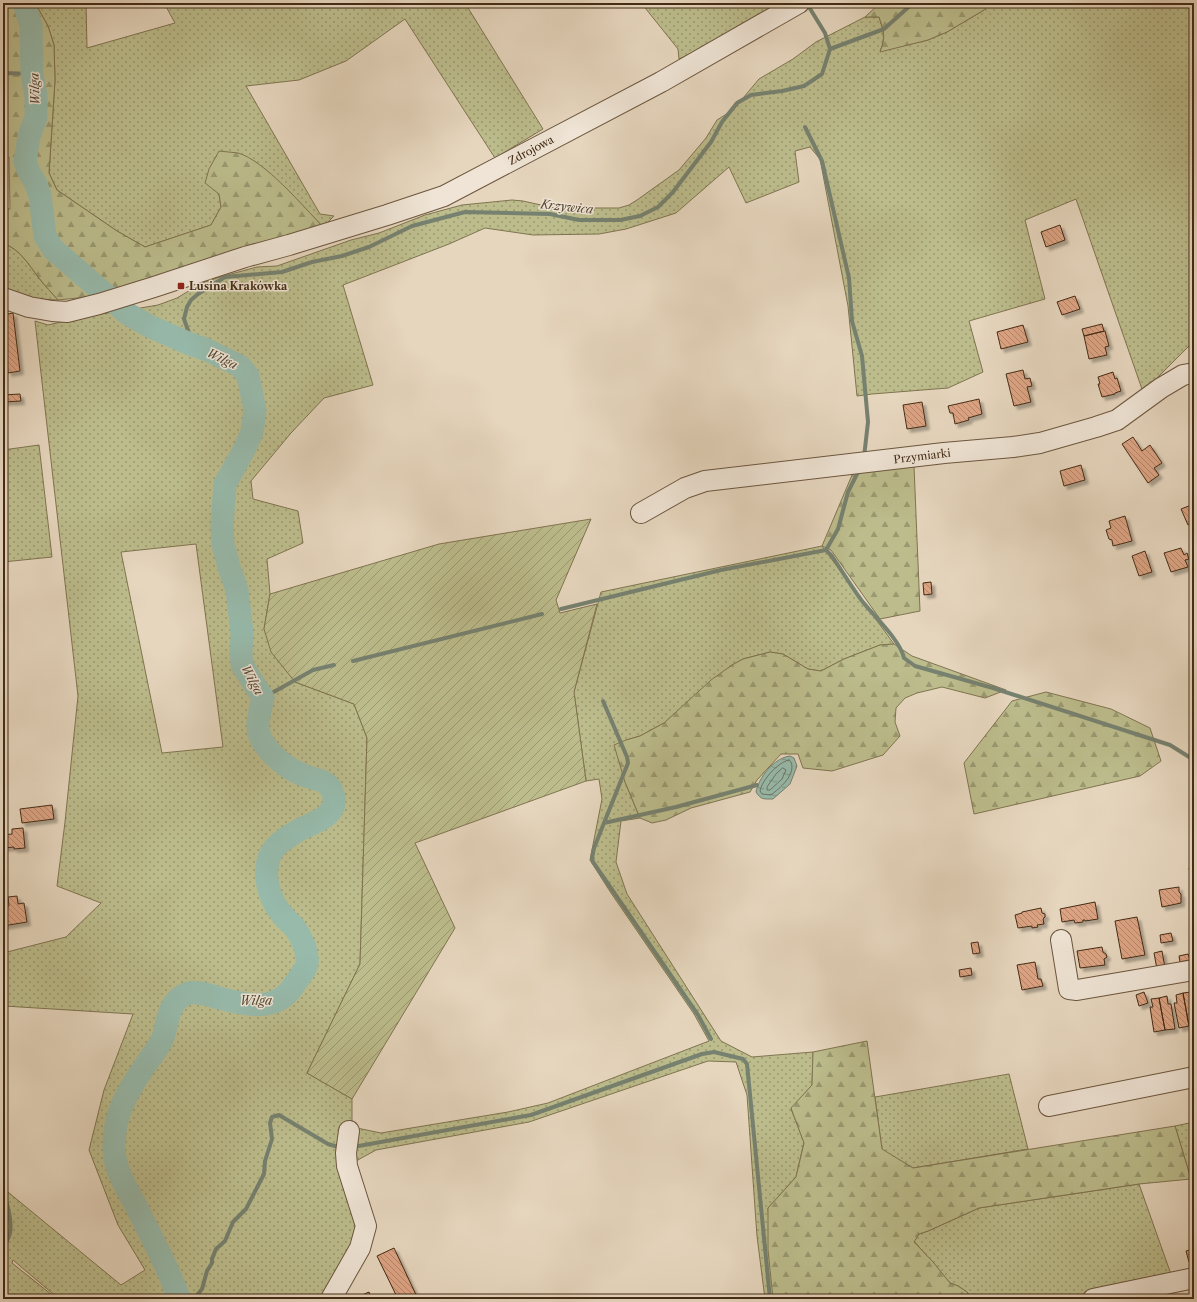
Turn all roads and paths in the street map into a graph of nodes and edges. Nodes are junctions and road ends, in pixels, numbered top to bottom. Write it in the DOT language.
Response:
graph roads {
  1 [pos="799,3"];
  2 [pos="3,298"];
  3 [pos="1194,373"];
  4 [pos="641,513"];
  5 [pos="1061,940"];
  6 [pos="1194,970"];
  7 [pos="1194,1077"];
  8 [pos="1049,1106"];
  9 [pos="347,1144"];
  10 [pos="1194,1278"];
  11 [pos="331,1299"];
  12 [pos="1093,1299"];
  1 -- 2 [label="street, Zdrojowa"];
  3 -- 4 [label="street, Przymiarki"];
  5 -- 6 [label="street"];
  7 -- 8 [label="street"];
  9 -- 11 [label="street"];
  10 -- 12 [label="street"];
}
